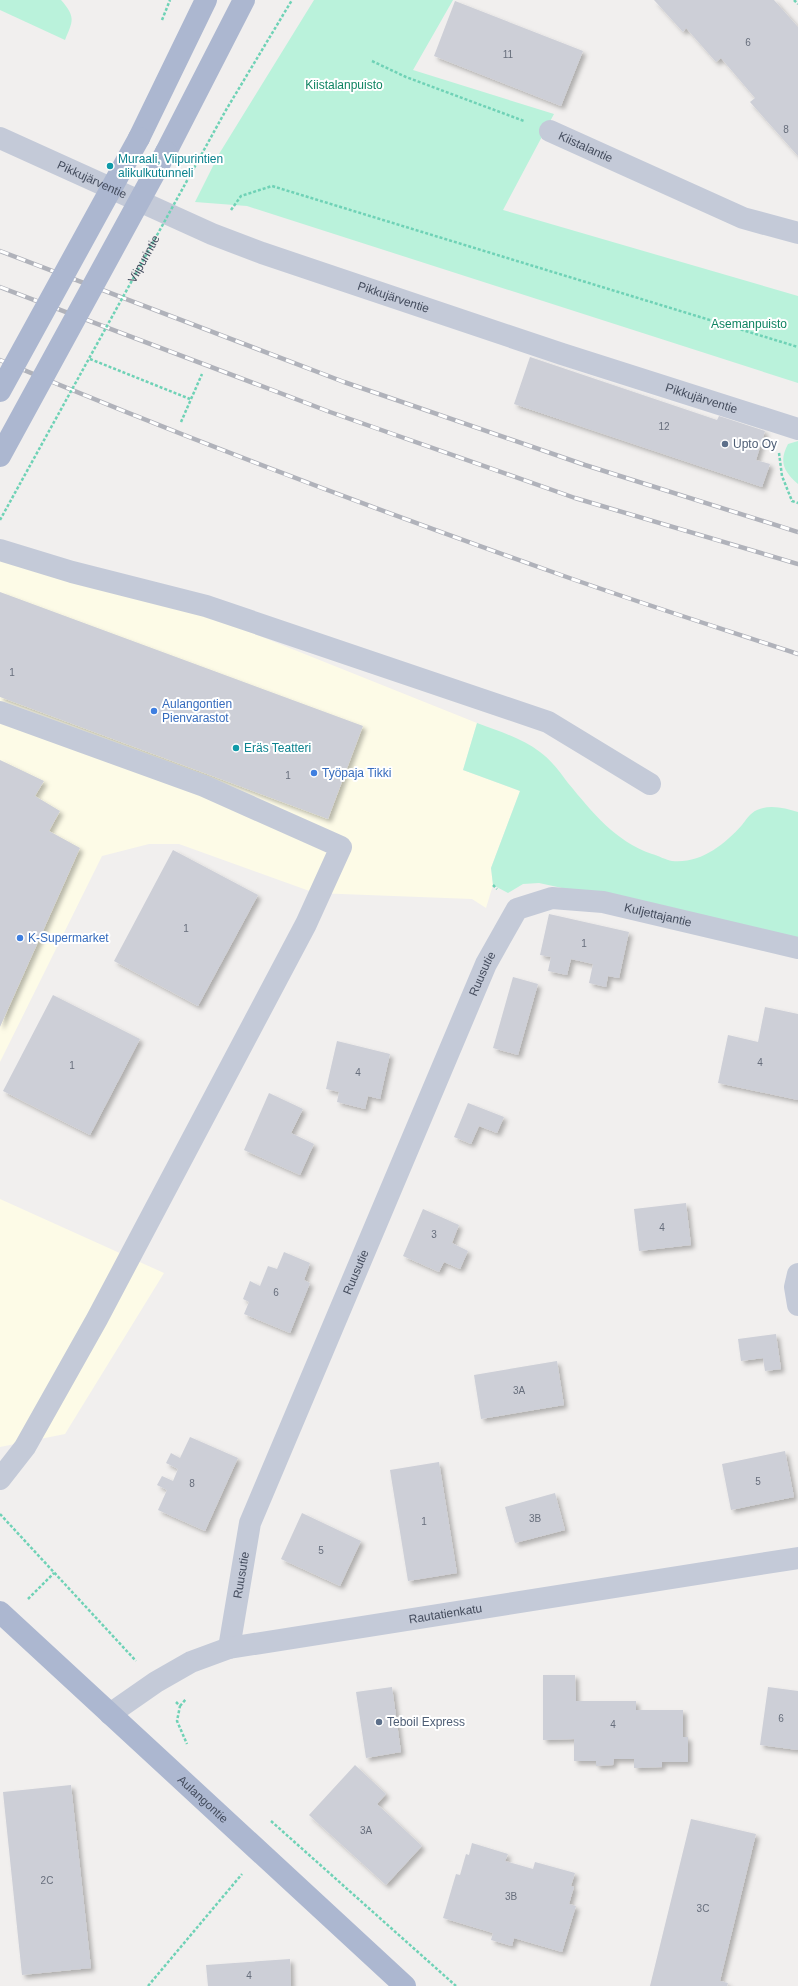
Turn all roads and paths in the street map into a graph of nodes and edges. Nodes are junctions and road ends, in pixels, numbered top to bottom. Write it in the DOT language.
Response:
graph roads {
  1 [pos="206,0"];
  2 [pos="244,0"];
  3 [pos="292,0"];
  4 [pos="794,0"];
  5 [pos="798,4"];
  6 [pos="372,61"];
  7 [pos="550,130"];
  8 [pos="0,138"];
  9 [pos="798,233"];
  10 [pos="212,234"];
  11 [pos="798,347"];
  12 [pos="90,358"];
  13 [pos="202,374"];
  14 [pos="0,391"];
  15 [pos="190,399"];
  16 [pos="181,422"];
  17 [pos="777,423"];
  18 [pos="798,429"];
  19 [pos="0,456"];
  20 [pos="798,502"];
  21 [pos="0,520"];
  22 [pos="0,550"];
  23 [pos="0,712"];
  24 [pos="650,784"];
  25 [pos="517,909"];
  26 [pos="798,948"];
  27 [pos="798,1274"];
  28 [pos="798,1305"];
  29 [pos="0,1480"];
  30 [pos="0,1514"];
  31 [pos="798,1558"];
  32 [pos="0,1612"];
  33 [pos="229,1648"];
  34 [pos="156,1682"];
  35 [pos="110,1714"];
  36 [pos="190,1747"];
  37 [pos="267,1817"];
  38 [pos="245,1871"];
  39 [pos="148,1986"];
  40 [pos="405,1986"];
  41 [pos="456,1986"];
  1 -- 14 [label="main road, bridge"];
  2 -- 19 [label="main road, bridge"];
  3 -- 12 [label="path, Viipurintie, bridge"];
  4 -- 5 [label="path"];
  6 -- 7 [label="path, Kiistalantie"];
  7 -- 9 [label="street, Kiistalantie"];
  8 -- 10 [label="street, Pikkujärventie"];
  10 -- 11 [label="path"];
  10 -- 17 [label="street, Pikkujärventie"];
  12 -- 15 [label="path"];
  12 -- 21 [label="path, Viipurintie, bridge"];
  13 -- 15 [label="path"];
  15 -- 16 [label="path"];
  17 -- 18 [label="street, Pikkujärventie"];
  17 -- 20 [label="path"];
  22 -- 24 [label="street"];
  23 -- 29 [label="street"];
  25 -- 26 [label="street, Kuljettajantie"];
  25 -- 33 [label="street, Ruusutie"];
  27 -- 28 [label="street"];
  30 -- 34 [label="path"];
  31 -- 33 [label="street, Rautatienkatu"];
  32 -- 35 [label="main road, Aulangontie"];
  33 -- 34 [label="street, Rautatienkatu"];
  34 -- 35 [label="street, Rautatienkatu"];
  34 -- 36 [label="path"];
  35 -- 40 [label="main road, Aulangontie"];
  37 -- 41 [label="path"];
  38 -- 39 [label="path"];
}
